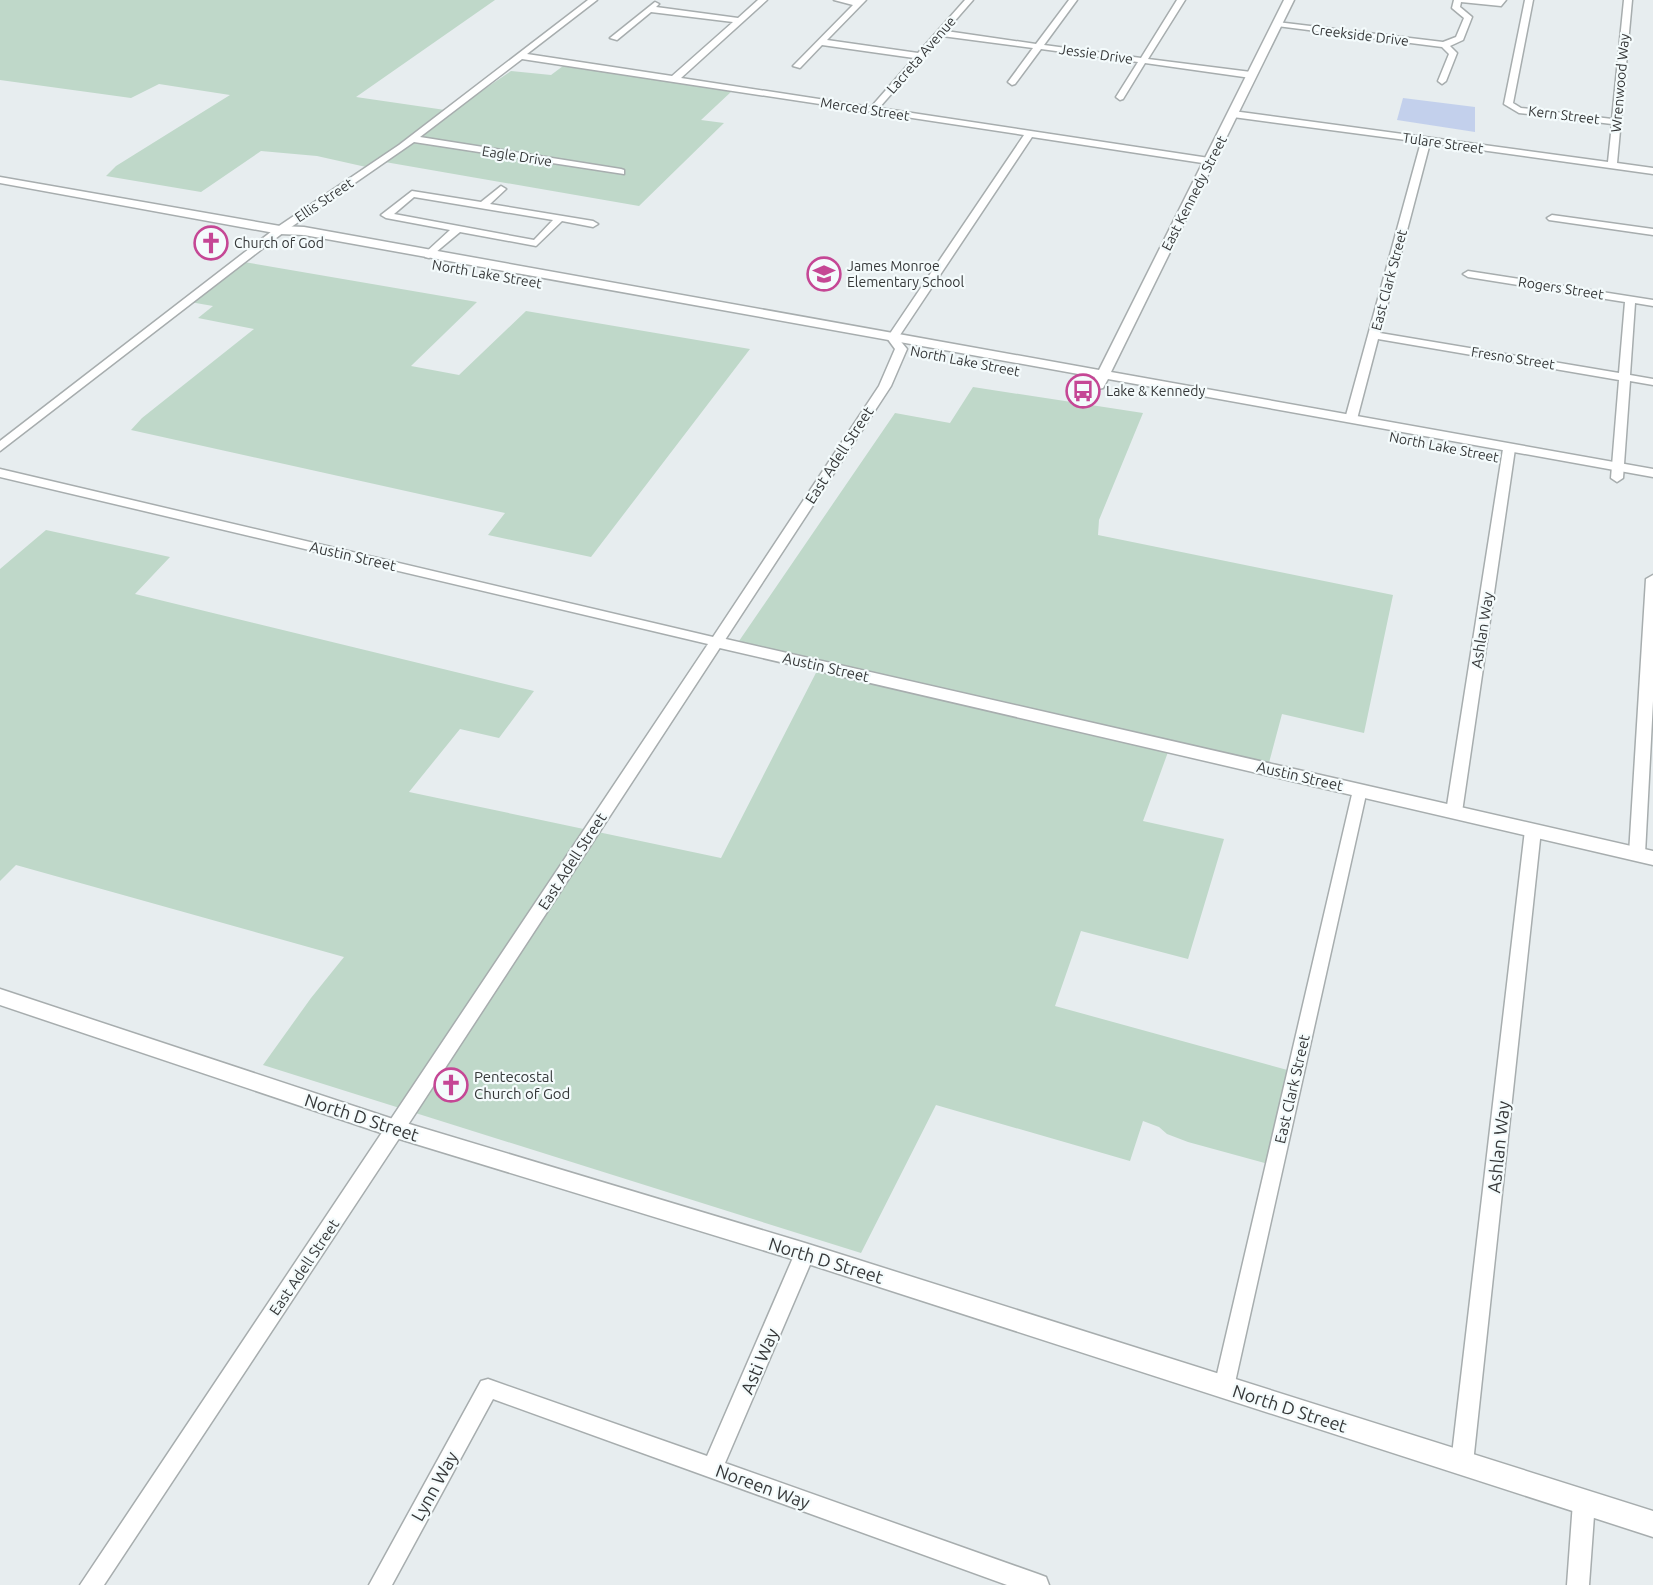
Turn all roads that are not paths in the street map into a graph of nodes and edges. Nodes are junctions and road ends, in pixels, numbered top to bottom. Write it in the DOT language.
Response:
graph roads {
  1 [pos="593,0"];
  2 [pos="660,0"];
  3 [pos="763,0"];
  4 [pos="838,0"];
  5 [pos="969,0"];
  6 [pos="1073,0"];
  7 [pos="1181,0"];
  8 [pos="1289,0"];
  9 [pos="1459,0"];
  10 [pos="1502,0"];
  11 [pos="1529,0"];
  12 [pos="1628,0"];
  13 [pos="861,1"];
  14 [pos="649,9"];
  15 [pos="740,21"];
  16 [pos="1277,24"];
  17 [pos="940,33"];
  18 [pos="614,38"];
  19 [pos="820,42"];
  20 [pos="1444,45"];
  21 [pos="1038,46"];
  22 [pos="521,56"];
  23 [pos="920,56"];
  24 [pos="1143,61"];
  25 [pos="797,66"];
  26 [pos="1251,75"];
  27 [pos="673,80"];
  28 [pos="1442,81"];
  29 [pos="1012,82"];
  30 [pos="1120,97"];
  31 [pos="873,110"];
  32 [pos="1233,114"];
  33 [pos="1617,122"];
  34 [pos="1029,134"];
  35 [pos="412,139"];
  36 [pos="1426,140"];
  37 [pos="1209,161"];
  38 [pos="1612,166"];
  39 [pos="1653,171"];
  40 [pos="621,172"];
  41 [pos="0,180"];
  42 [pos="501,189"];
  43 [pos="482,206"];
  44 [pos="560,218"];
  45 [pos="1552,218"];
  46 [pos="593,224"];
  47 [pos="457,229"];
  48 [pos="280,230"];
  49 [pos="1653,232"];
  50 [pos="424,259"];
  51 [pos="1468,274"];
  52 [pos="1630,299"];
  53 [pos="1653,303"];
  54 [pos="725,308"];
  55 [pos="736,319"];
  56 [pos="1374,335"];
  57 [pos="896,343"];
  58 [pos="1624,377"];
  59 [pos="1100,381"];
  60 [pos="1653,381"];
  61 [pos="1351,419"];
  62 [pos="0,447"];
  63 [pos="1508,454"];
  64 [pos="1617,472"];
  65 [pos="0,473"];
  66 [pos="1653,473"];
  67 [pos="1653,484"];
  68 [pos="1653,579"];
  69 [pos="717,642"];
  70 [pos="1360,790"];
  71 [pos="1454,812"];
  72 [pos="1533,830"];
  73 [pos="1645,856"];
  74 [pos="0,997"];
  75 [pos="396,1129"];
  76 [pos="805,1253"];
  77 [pos="1224,1387"];
  78 [pos="488,1388"];
  79 [pos="1462,1463"];
  80 [pos="712,1468"];
  81 [pos="1584,1502"];
  82 [pos="1653,1524"];
  83 [pos="91,1585"];
  84 [pos="380,1585"];
  85 [pos="1038,1585"];
  86 [pos="1578,1585"];
  1 -- 22 [label="street, Ellis Street"];
  2 -- 14 [label="street"];
  3 -- 15 [label="street"];
  4 -- 13 [label="street"];
  5 -- 17 [label="street, Lacreta Avenue"];
  6 -- 21 [label="street"];
  7 -- 24 [label="street"];
  8 -- 16 [label="street, East Kennedy Street"];
  9 -- 10 [label="street"];
  9 -- 20 [label="street"];
  11 -- 33 [label="street, Kern Street"];
  12 -- 33 [label="street, Wrenwood Way"];
  13 -- 19 [label="street"];
  14 -- 15 [label="street"];
  14 -- 18 [label="street"];
  15 -- 27 [label="street"];
  16 -- 20 [label="street, Creekside Drive"];
  16 -- 26 [label="street, East Kennedy Street"];
  17 -- 21 [label="street, Jessie Drive"];
  17 -- 23 [label="street, Lacreta Avenue"];
  19 -- 23 [label="street"];
  19 -- 25 [label="street"];
  20 -- 28 [label="street"];
  21 -- 24 [label="street, Jessie Drive"];
  21 -- 29 [label="street"];
  22 -- 27 [label="street, Merced Street"];
  22 -- 35 [label="street, Ellis Street"];
  23 -- 31 [label="street, Lacreta Avenue"];
  24 -- 26 [label="street, Jessie Drive"];
  24 -- 30 [label="street"];
  26 -- 32 [label="street, East Kennedy Street"];
  27 -- 31 [label="street, Merced Street"];
  31 -- 34 [label="street, Merced Street"];
  32 -- 36 [label="street, Tulare Street"];
  32 -- 37 [label="street, East Kennedy Street"];
  33 -- 38 [label="street, Wrenwood Way"];
  34 -- 37 [label="street, Merced Street"];
  34 -- 57 [label="street, East Adell Street"];
  35 -- 40 [label="street, Eagle Drive"];
  35 -- 48 [label="street, Ellis Street"];
  36 -- 38 [label="street, Tulare Street"];
  36 -- 56 [label="street, East Clark Street"];
  37 -- 59 [label="street, East Kennedy Street"];
  38 -- 39 [label="street, Tulare Street"];
  41 -- 48 [label="street, North Lake Street"];
  42 -- 43 [label="street"];
  43 -- 44 [label="street"];
  43 -- 47 [label="street"];
  44 -- 46 [label="street"];
  44 -- 47 [label="street"];
  45 -- 49 [label="street"];
  47 -- 50 [label="street"];
  48 -- 50 [label="street, North Lake Street"];
  48 -- 62 [label="street, Ellis Street"];
  50 -- 54 [label="street, North Lake Street"];
  50 -- 55 [label="street, North Lake Street"];
  51 -- 52 [label="street, Rogers Street"];
  52 -- 53 [label="street, Rogers Street"];
  52 -- 58 [label="street"];
  54 -- 55 [label="street"];
  54 -- 57 [label="street, North Lake Street"];
  55 -- 57 [label="street, North Lake Street"];
  56 -- 58 [label="street, Fresno Street"];
  56 -- 61 [label="street, East Clark Street"];
  57 -- 59 [label="street, North Lake Street"];
  57 -- 69 [label="street, East Adell Street"];
  58 -- 60 [label="street, Fresno Street"];
  58 -- 64 [label="street"];
  59 -- 61 [label="street, North Lake Street"];
  59 -- 63 [label="street, North Lake Street"];
  61 -- 63 [label="street, North Lake Street"];
  63 -- 64 [label="street, North Lake Street"];
  63 -- 71 [label="street, Ashlan Way"];
  64 -- 66 [label="street, North Lake Street"];
  64 -- 67 [label="street, North Lake Street"];
  65 -- 69 [label="street, Austin Street"];
  68 -- 73 [label="street"];
  69 -- 70 [label="street, Austin Street"];
  69 -- 75 [label="street, East Adell Street"];
  70 -- 71 [label="street, Austin Street"];
  70 -- 77 [label="street, East Clark Street"];
  71 -- 72 [label="street, Austin Street"];
  72 -- 73 [label="street, Austin Street"];
  72 -- 79 [label="street, Ashlan Way"];
  74 -- 75 [label="street, North D Street"];
  75 -- 76 [label="street, North D Street"];
  75 -- 83 [label="street, East Adell Street"];
  76 -- 77 [label="street, North D Street"];
  76 -- 80 [label="street, Asti Way"];
  77 -- 79 [label="street, North D Street"];
  78 -- 80 [label="street, Noreen Way"];
  78 -- 84 [label="street, Lynn Way"];
  79 -- 81 [label="street, North D Street"];
  80 -- 85 [label="street, Noreen Way"];
  81 -- 82 [label="street, North D Street"];
  81 -- 86 [label="street"];
}
